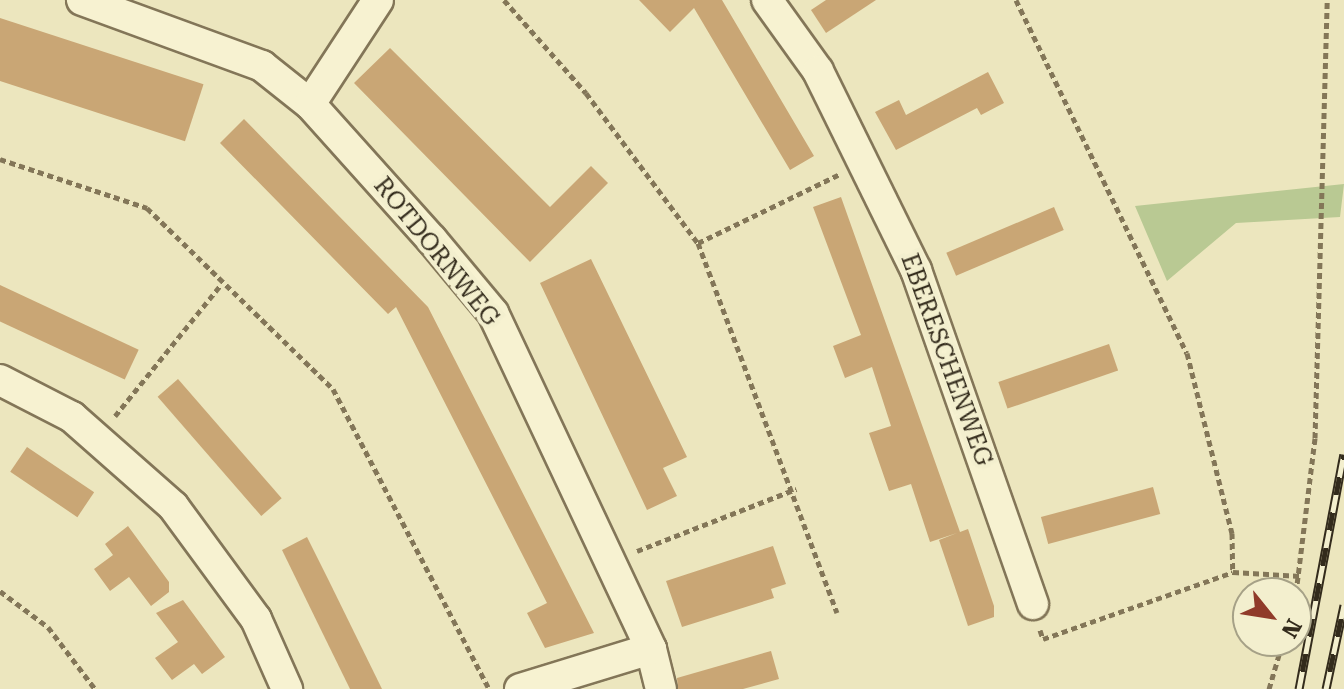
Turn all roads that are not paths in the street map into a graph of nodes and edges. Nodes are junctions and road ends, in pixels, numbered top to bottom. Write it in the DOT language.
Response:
graph roads {
  1 [pos="82,0"];
  2 [pos="378,0"];
  3 [pos="767,0"];
  4 [pos="310,104"];
  5 [pos="0,380"];
  6 [pos="1033,604"];
  7 [pos="651,649"];
  8 [pos="287,689"];
  9 [pos="520,689"];
  10 [pos="661,689"];
  1 -- 4 [label="street, ROTDORNWEG"];
  2 -- 4 [label="street"];
  3 -- 6 [label="street, EBERESCHENWEG"];
  4 -- 7 [label="street, ROTDORNWEG"];
  5 -- 8 [label="street"];
  7 -- 9 [label="street"];
  7 -- 10 [label="street, ROTDORNWEG"];
}
